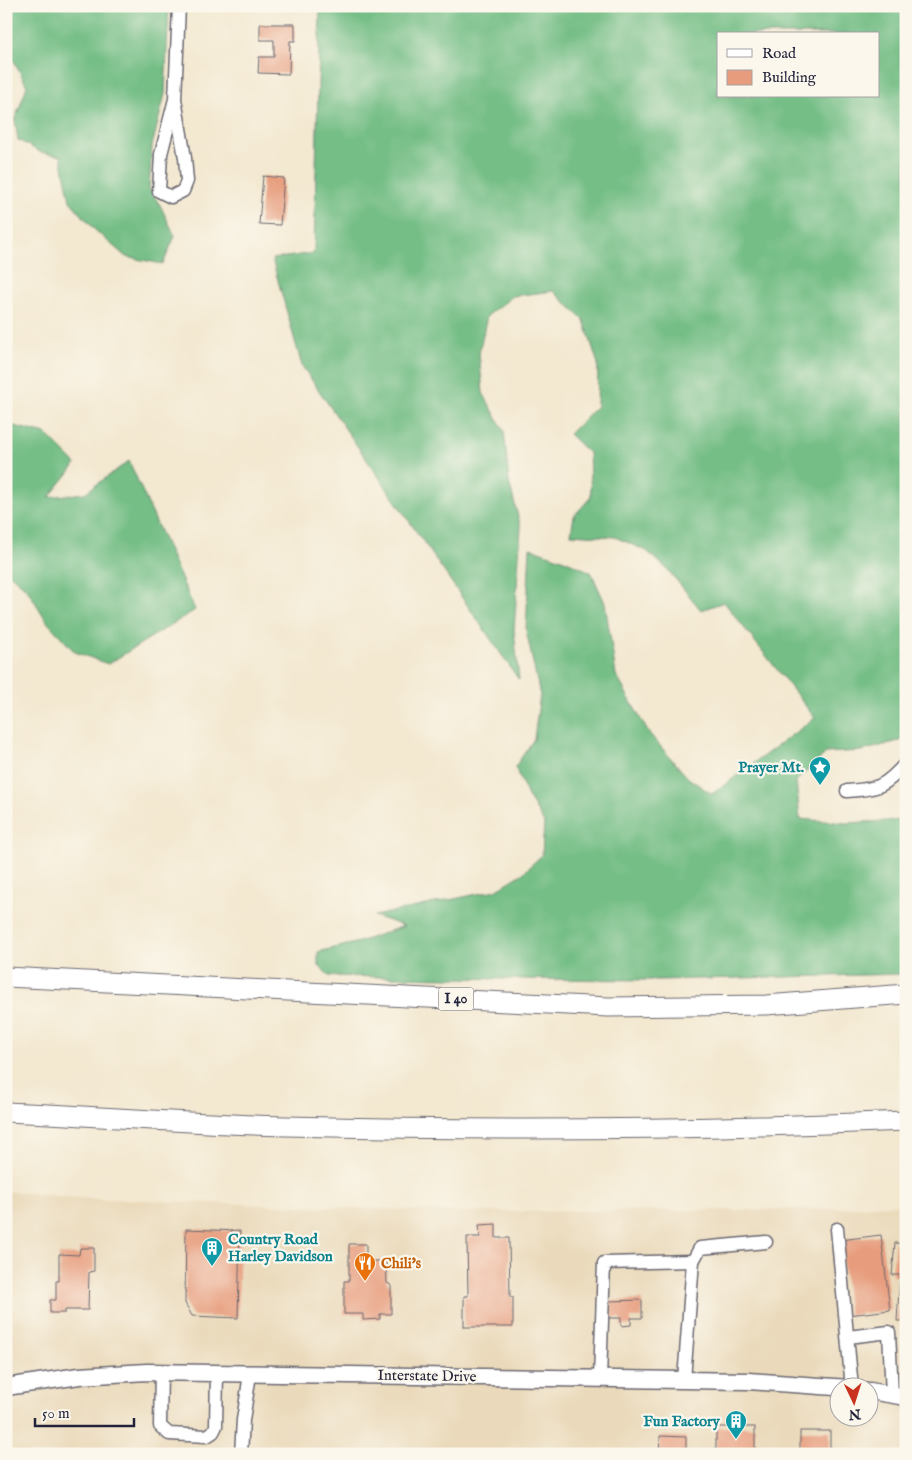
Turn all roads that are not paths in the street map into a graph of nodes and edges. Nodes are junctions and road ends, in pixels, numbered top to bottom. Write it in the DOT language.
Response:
graph roads {
  1 [pos="179,6"];
  2 [pos="175,98"];
  3 [pos="906,763"];
  4 [pos="846,791"];
  5 [pos="6,977"];
  6 [pos="906,994"];
  7 [pos="6,1112"];
  8 [pos="906,1121"];
  9 [pos="837,1229"];
  10 [pos="766,1242"];
  11 [pos="693,1260"];
  12 [pos="848,1337"];
  13 [pos="161,1372"];
  14 [pos="217,1373"];
  15 [pos="250,1374"];
  16 [pos="850,1378"];
  17 [pos="600,1379"];
  18 [pos="684,1380"];
  19 [pos="6,1387"];
  20 [pos="830,1387"];
  21 [pos="880,1392"];
  22 [pos="899,1395"];
  23 [pos="241,1454"];
  1 -- 2 [label="street"];
  2 -- 2 [label="street"];
  3 -- 4 [label="street"];
  5 -- 6 [label="highway, I 40"];
  7 -- 8 [label="highway"];
  9 -- 12 [label="street"];
  10 -- 11 [label="street"];
  11 -- 17 [label="street"];
  11 -- 18 [label="street"];
  12 -- 16 [label="street"];
  12 -- 22 [label="street"];
  13 -- 14 [label="main road, Interstate Drive"];
  13 -- 14 [label="street"];
  13 -- 19 [label="main road, Interstate Drive"];
  14 -- 15 [label="main road, Interstate Drive"];
  15 -- 17 [label="main road, Interstate Drive"];
  15 -- 23 [label="street"];
  17 -- 18 [label="main road, Interstate Drive"];
  18 -- 20 [label="main road, Interstate Drive"];
  21 -- 22 [label="main road"];
}
